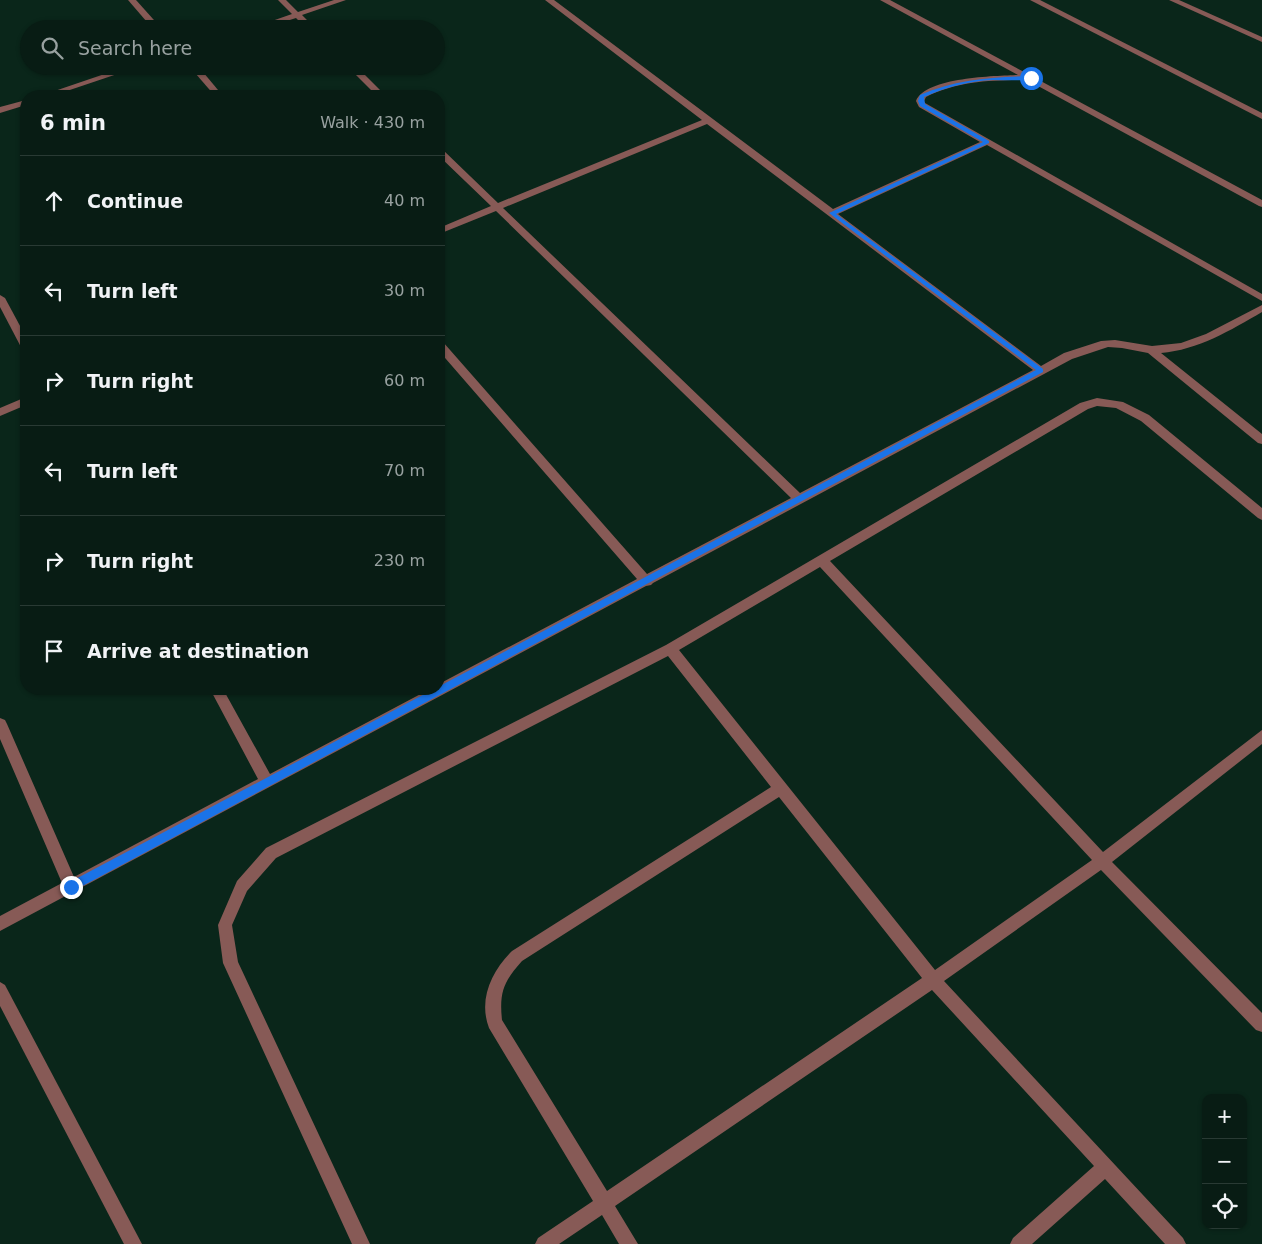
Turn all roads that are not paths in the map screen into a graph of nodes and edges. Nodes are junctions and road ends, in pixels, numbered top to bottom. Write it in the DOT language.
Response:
graph roads {
  1 [pos="132,0"];
  2 [pos="282,0"];
  3 [pos="342,0"];
  4 [pos="549,0"];
  5 [pos="884,0"];
  6 [pos="1034,0"];
  7 [pos="1173,0"];
  8 [pos="297,14"];
  9 [pos="150,20"];
  10 [pos="279,20"];
  11 [pos="303,20"];
  12 [pos="1262,40"];
  13 [pos="109,75"];
  14 [pos="201,75"];
  15 [pos="360,75"];
  16 [pos="1031,78"];
  17 [pos="63,90"];
  18 [pos="214,90"];
  19 [pos="376,90"];
  20 [pos="20,104"];
  21 [pos="0,110"];
  22 [pos="1262,116"];
  23 [pos="709,120"];
  24 [pos="987,142"];
  25 [pos="445,157"];
  26 [pos="1262,204"];
  27 [pos="497,207"];
  28 [pos="832,213"];
  29 [pos="445,229"];
  30 [pos="0,298"];
  31 [pos="1262,298"];
  32 [pos="1262,308"];
  33 [pos="20,335"];
  34 [pos="1152,350"];
  35 [pos="445,352"];
  36 [pos="1041,371"];
  37 [pos="20,404"];
  38 [pos="0,412"];
  39 [pos="1258,430"];
  40 [pos="1262,440"];
  41 [pos="800,500"];
  42 [pos="1262,515"];
  43 [pos="822,562"];
  44 [pos="647,582"];
  45 [pos="670,649"];
  46 [pos="445,688"];
  47 [pos="219,695"];
  48 [pos="432,695"];
  49 [pos="0,724"];
  50 [pos="1262,736"];
  51 [pos="267,782"];
  52 [pos="781,788"];
  53 [pos="1102,861"];
  54 [pos="71,887"];
  55 [pos="0,924"];
  56 [pos="933,980"];
  57 [pos="0,990"];
  58 [pos="1262,1024"];
  59 [pos="1106,1167"];
  60 [pos="604,1203"];
  61 [pos="134,1244"];
  62 [pos="361,1244"];
  63 [pos="544,1244"];
  64 [pos="629,1244"];
  65 [pos="1019,1244"];
  66 [pos="1177,1244"];
  1 -- 9 [label="street"];
  2 -- 8 [label="street"];
  3 -- 8 [label="street"];
  4 -- 23 [label="street"];
  5 -- 16 [label="street"];
  6 -- 22 [label="street"];
  7 -- 12 [label="street"];
  8 -- 10 [label="street"];
  8 -- 11 [label="street"];
  13 -- 17 [label="street"];
  14 -- 18 [label="street"];
  15 -- 19 [label="street"];
  16 -- 24 [label="street"];
  16 -- 26 [label="street"];
  20 -- 21 [label="street"];
  23 -- 27 [label="street"];
  23 -- 28 [label="street"];
  24 -- 28 [label="street"];
  24 -- 31 [label="street"];
  25 -- 27 [label="street"];
  27 -- 29 [label="street"];
  27 -- 41 [label="street"];
  28 -- 36 [label="street"];
  30 -- 33 [label="street"];
  32 -- 34 [label="street"];
  34 -- 36 [label="street"];
  34 -- 39 [label="street"];
  35 -- 44 [label="street"];
  36 -- 41 [label="street"];
  37 -- 38 [label="street"];
  39 -- 40 [label="street"];
  41 -- 44 [label="street"];
  42 -- 43 [label="street"];
  43 -- 45 [label="street"];
  43 -- 53 [label="street"];
  44 -- 46 [label="street"];
  45 -- 52 [label="street"];
  45 -- 62 [label="street"];
  47 -- 51 [label="street"];
  48 -- 51 [label="street"];
  49 -- 54 [label="street"];
  50 -- 53 [label="street"];
  51 -- 54 [label="street"];
  52 -- 56 [label="street"];
  52 -- 60 [label="street"];
  53 -- 56 [label="street"];
  53 -- 58 [label="street"];
  54 -- 55 [label="street"];
  56 -- 59 [label="street"];
  56 -- 60 [label="street"];
  57 -- 61 [label="street"];
  59 -- 65 [label="street"];
  59 -- 66 [label="street"];
  60 -- 63 [label="street"];
  60 -- 64 [label="street"];
}
